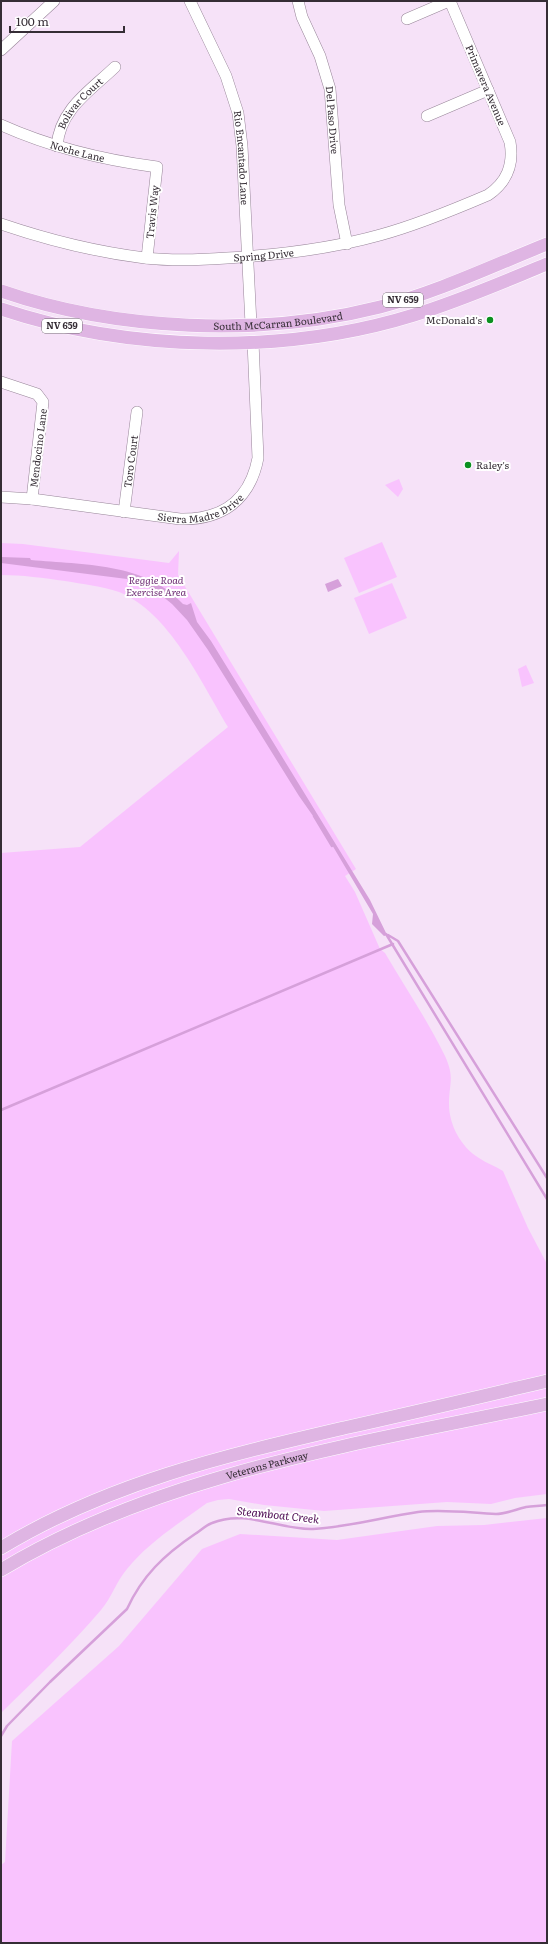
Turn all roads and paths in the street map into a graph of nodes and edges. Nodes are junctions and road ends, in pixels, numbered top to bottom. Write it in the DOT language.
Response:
graph roads {
  1 [pos="54,1"];
  2 [pos="190,1"];
  3 [pos="298,1"];
  4 [pos="450,1"];
  5 [pos="407,19"];
  6 [pos="1,50"];
  7 [pos="115,67"];
  8 [pos="488,90"];
  9 [pos="427,116"];
  10 [pos="1,125"];
  11 [pos="57,146"];
  12 [pos="156,167"];
  13 [pos="509,171"];
  14 [pos="1,224"];
  15 [pos="347,244"];
  16 [pos="547,244"];
  17 [pos="248,257"];
  18 [pos="147,258"];
  19 [pos="547,264"];
  20 [pos="1,291"];
  21 [pos="373,308"];
  22 [pos="1,309"];
  23 [pos="251,324"];
  24 [pos="124,336"];
  25 [pos="253,342"];
  26 [pos="1,382"];
  27 [pos="137,412"];
  28 [pos="1,497"];
  29 [pos="32,499"];
  30 [pos="124,512"];
  31 [pos="547,1381"];
  32 [pos="547,1404"];
  33 [pos="1,1548"];
  34 [pos="1,1570"];
  1 -- 6 [label="street"];
  2 -- 17 [label="street, Rio Encantado Lane"];
  3 -- 15 [label="street, Del Paso Drive"];
  4 -- 5 [label="street"];
  4 -- 8 [label="street, Primavera Avenue"];
  7 -- 11 [label="street, Bolivar Court"];
  8 -- 9 [label="street"];
  8 -- 13 [label="street, Primavera Avenue"];
  10 -- 11 [label="street, Noche Lane"];
  11 -- 12 [label="street, Noche Lane"];
  12 -- 18 [label="street, Travis Way"];
  13 -- 15 [label="street, Spring Drive"];
  14 -- 18 [label="street, Spring Drive"];
  15 -- 17 [label="street, Spring Drive"];
  16 -- 21 [label="main road, South McCarran Boulevard / NV 659"];
  17 -- 18 [label="street, Spring Drive"];
  17 -- 23 [label="street, Rio Encantado Lane"];
  19 -- 25 [label="main road, South McCarran Boulevard / NV 659"];
  20 -- 23 [label="main road, South McCarran Boulevard / NV 659"];
  21 -- 23 [label="main road, South McCarran Boulevard / NV 659"];
  21 -- 25 [label="main road"];
  22 -- 24 [label="main road, South McCarran Boulevard / NV 659"];
  23 -- 24 [label="main road"];
  24 -- 25 [label="main road, South McCarran Boulevard / NV 659"];
  25 -- 30 [label="street, Sierra Madre Drive"];
  26 -- 29 [label="street, Mendocino Lane"];
  27 -- 30 [label="street, Toro Court"];
  28 -- 29 [label="street, Sierra Madre Drive"];
  29 -- 30 [label="street, Sierra Madre Drive"];
  31 -- 33 [label="main road, Veterans Parkway"];
  32 -- 34 [label="main road, Veterans Parkway"];
}
